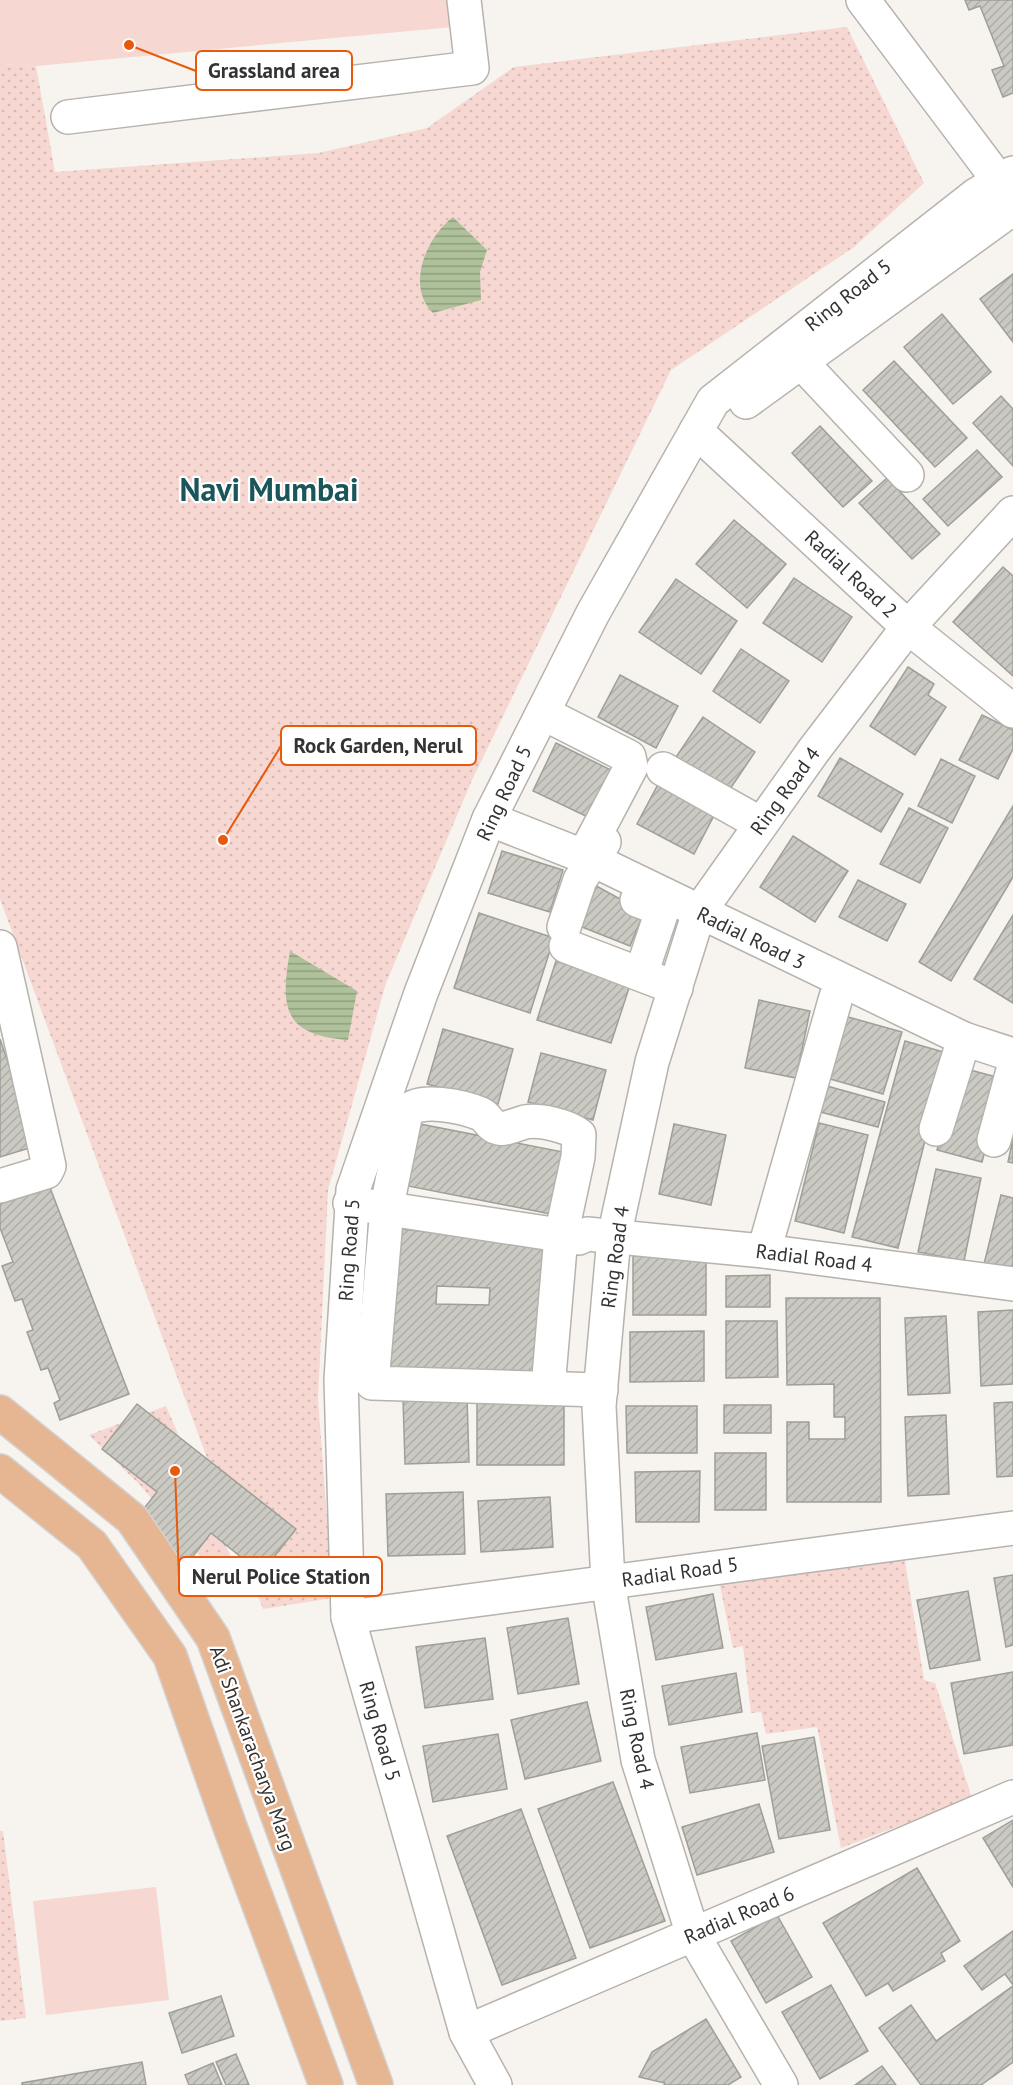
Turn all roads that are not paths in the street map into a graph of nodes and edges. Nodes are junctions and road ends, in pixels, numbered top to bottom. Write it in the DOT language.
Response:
graph roads {
  1 [pos="862,0"];
  2 [pos="466,14"];
  3 [pos="68,117"];
  4 [pos="1010,190"];
  5 [pos="793,354"];
  6 [pos="696,431"];
  7 [pos="907,475"];
  8 [pos="1013,513"];
  9 [pos="908,627"];
  10 [pos="1013,711"];
  11 [pos="543,713"];
  12 [pos="663,769"];
  13 [pos="619,815"];
  14 [pos="489,819"];
  15 [pos="761,824"];
  16 [pos="588,858"];
  17 [pos="637,900"];
  18 [pos="699,912"];
  19 [pos="1,956"];
  20 [pos="640,974"];
  21 [pos="844,983"];
  22 [pos="676,988"];
  23 [pos="959,1050"];
  24 [pos="1012,1067"];
  25 [pos="936,1130"];
  26 [pos="994,1140"];
  27 [pos="0,1186"];
  28 [pos="352,1197"];
  29 [pos="388,1202"];
  30 [pos="568,1231"];
  31 [pos="764,1251"];
  32 [pos="1013,1284"];
  33 [pos="357,1381"];
  34 [pos="548,1388"];
  35 [pos="600,1390"];
  36 [pos="0,1412"];
  37 [pos="0,1471"];
  38 [pos="1013,1528"];
  39 [pos="608,1582"];
  40 [pos="348,1617"];
  41 [pos="213,1638"];
  42 [pos="170,1656"];
  43 [pos="1013,1797"];
  44 [pos="693,1935"];
  45 [pos="466,2032"];
  46 [pos="326,2085"];
  47 [pos="376,2085"];
  48 [pos="495,2085"];
  49 [pos="781,2085"];
  1 -- 4 [label="street"];
  2 -- 3 [label="street"];
  4 -- 5 [label="street, Ring Road 5"];
  5 -- 6 [label="street, Ring Road 5"];
  5 -- 7 [label="street"];
  6 -- 9 [label="street, Radial Road 2"];
  6 -- 11 [label="street, Ring Road 5"];
  8 -- 9 [label="street, Ring Road 4"];
  9 -- 10 [label="street, Radial Road 2"];
  9 -- 15 [label="street, Ring Road 4"];
  11 -- 14 [label="street, Ring Road 5"];
  11 -- 16 [label="street"];
  12 -- 15 [label="street"];
  13 -- 16 [label="street"];
  14 -- 16 [label="street, Radial Road 3"];
  14 -- 28 [label="street, Ring Road 5"];
  15 -- 18 [label="street, Ring Road 4"];
  16 -- 18 [label="street, Radial Road 3"];
  16 -- 20 [label="street"];
  17 -- 20 [label="street"];
  18 -- 21 [label="street, Radial Road 3"];
  18 -- 22 [label="street, Ring Road 4"];
  19 -- 27 [label="street"];
  20 -- 22 [label="street"];
  21 -- 23 [label="street, Radial Road 3"];
  21 -- 31 [label="street"];
  22 -- 30 [label="street, Ring Road 4"];
  23 -- 24 [label="street, Radial Road 3"];
  23 -- 25 [label="street"];
  24 -- 26 [label="street"];
  28 -- 29 [label="street, Radial Road 4"];
  28 -- 33 [label="street, Ring Road 5"];
  29 -- 30 [label="street, Radial Road 4"];
  29 -- 30 [label="street"];
  29 -- 33 [label="street"];
  30 -- 31 [label="street, Radial Road 4"];
  30 -- 34 [label="street"];
  30 -- 35 [label="street, Ring Road 4"];
  31 -- 32 [label="street, Radial Road 4"];
  33 -- 34 [label="street"];
  33 -- 40 [label="street, Ring Road 5"];
  34 -- 35 [label="street"];
  35 -- 39 [label="street, Ring Road 4"];
  36 -- 41 [label="main road, Adi Shankaracharya Marg"];
  37 -- 42 [label="main road"];
  38 -- 39 [label="street, Radial Road 5"];
  39 -- 40 [label="street, Radial Road 5"];
  39 -- 44 [label="street, Ring Road 4"];
  40 -- 45 [label="street, Ring Road 5"];
  41 -- 42 [label="main road"];
  41 -- 47 [label="main road, Adi Shankaracharya Marg"];
  42 -- 46 [label="main road"];
  43 -- 44 [label="street, Radial Road 6"];
  44 -- 45 [label="street, Radial Road 6"];
  44 -- 49 [label="street, Ring Road 4"];
  45 -- 48 [label="street, Ring Road 5"];
}
